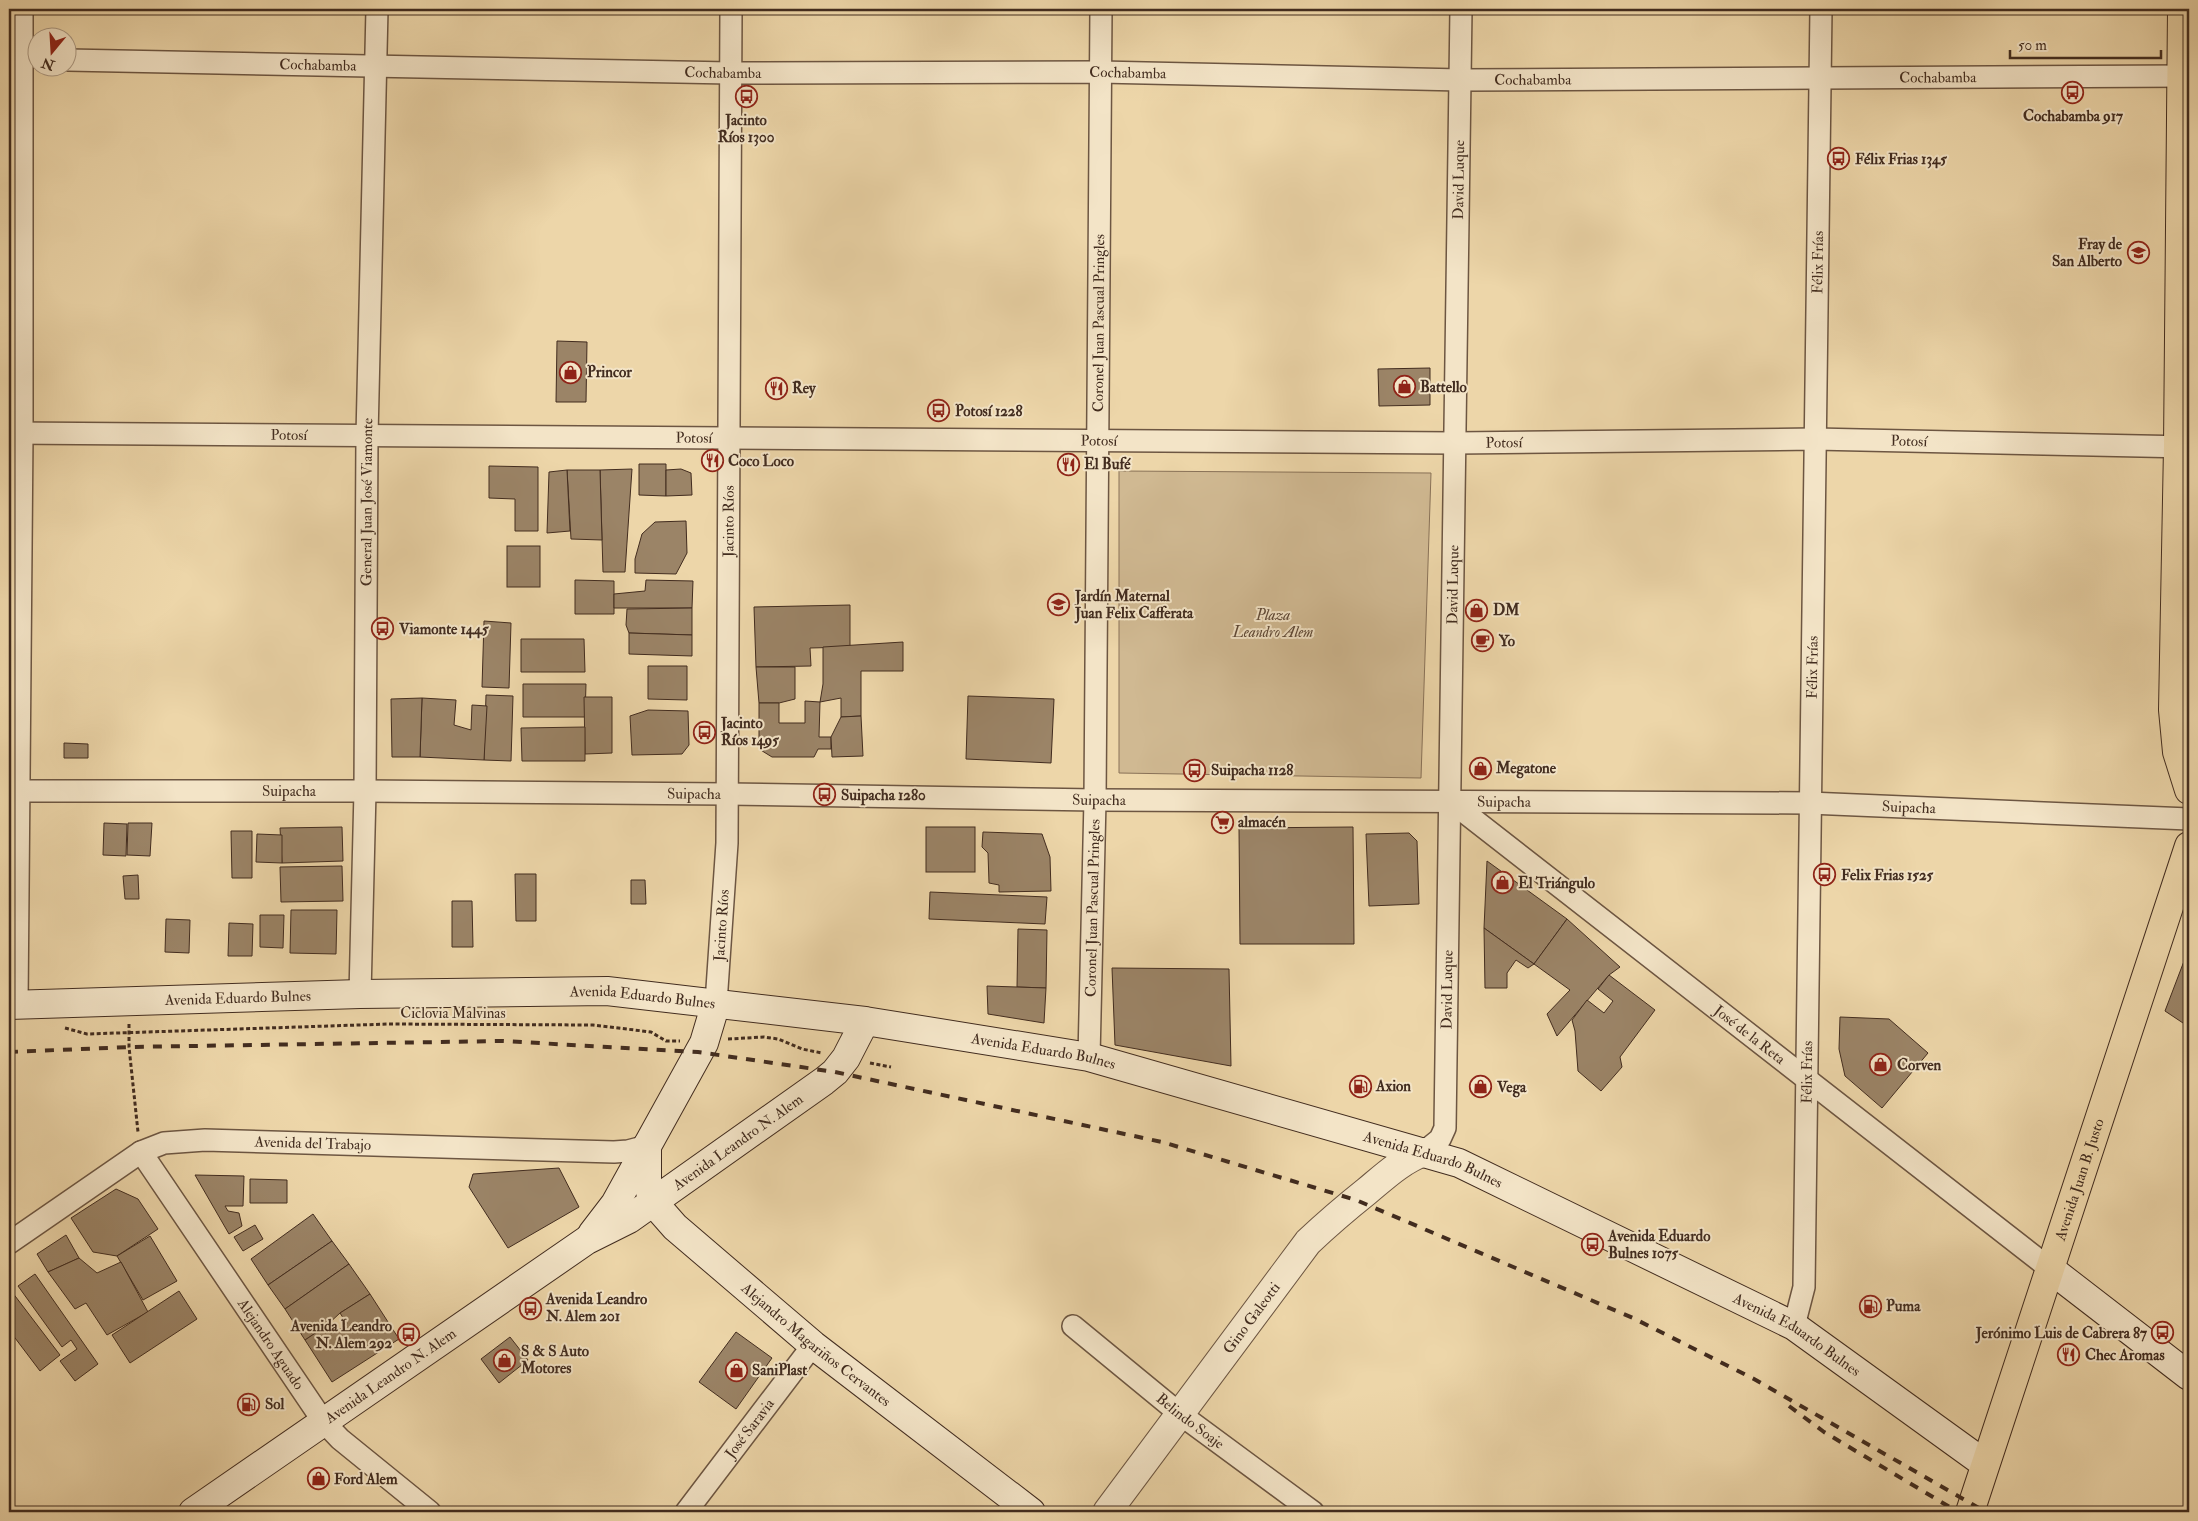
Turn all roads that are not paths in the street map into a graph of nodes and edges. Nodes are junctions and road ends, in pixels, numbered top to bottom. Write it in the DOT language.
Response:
graph roads {
  1 [pos="22,9"];
  2 [pos="377,9"];
  3 [pos="731,9"];
  4 [pos="1101,9"];
  5 [pos="1461,9"];
  6 [pos="1821,9"];
  7 [pos="2182,9"];
  8 [pos="23,59"];
  9 [pos="78,60"];
  10 [pos="376,66"];
  11 [pos="1100,72"];
  12 [pos="730,73"];
  13 [pos="1821,76"];
  14 [pos="2185,76"];
  15 [pos="1461,80"];
  16 [pos="15,434"];
  17 [pos="367,436"];
  18 [pos="728,438"];
  19 [pos="1815,439"];
  20 [pos="1098,440"];
  21 [pos="1455,443"];
  22 [pos="2184,447"];
  23 [pos="2189,790"];
  24 [pos="14,791"];
  25 [pos="365,791"];
  26 [pos="727,794"];
  27 [pos="1095,800"];
  28 [pos="1450,801"];
  29 [pos="1809,803"];
  30 [pos="2189,818"];
  31 [pos="2189,846"];
  32 [pos="2184,882"];
  33 [pos="360,994"];
  34 [pos="716,1003"];
  35 [pos="13,1005"];
  36 [pos="865,1021"];
  37 [pos="1089,1057"];
  38 [pos="1808,1080"];
  39 [pos="647,1146"];
  40 [pos="141,1152"];
  41 [pos="1424,1152"];
  42 [pos="653,1202"];
  43 [pos="587,1240"];
  44 [pos="9,1243"];
  45 [pos="2049,1268"];
  46 [pos="1073,1326"];
  47 [pos="1794,1326"];
  48 [pos="813,1345"];
  49 [pos="2189,1376"];
  50 [pos="1180,1414"];
  51 [pos="323,1421"];
  52 [pos="1985,1464"];
  53 [pos="193,1512"];
  54 [pos="430,1512"];
  55 [pos="686,1512"];
  56 [pos="1031,1512"];
  57 [pos="1107,1512"];
  58 [pos="1313,1512"];
  59 [pos="1970,1512"];
  1 -- 8 [label="street"];
  2 -- 10 [label="street, General Juan José Viamonte"];
  3 -- 12 [label="street, Jacinto Ríos"];
  4 -- 11 [label="street, Coronel Juan Pascual Pringles"];
  5 -- 15 [label="street, David Luque"];
  6 -- 13 [label="street, Félix Frías"];
  7 -- 14 [label="main road"];
  8 -- 16 [label="street"];
  9 -- 10 [label="street, Cochabamba"];
  10 -- 12 [label="street, Cochabamba"];
  10 -- 17 [label="street, General Juan José Viamonte"];
  11 -- 12 [label="street, Cochabamba"];
  11 -- 15 [label="street, Cochabamba"];
  11 -- 20 [label="street, Coronel Juan Pascual Pringles"];
  12 -- 18 [label="street, Jacinto Ríos"];
  13 -- 14 [label="street, Cochabamba"];
  13 -- 15 [label="street, Cochabamba"];
  13 -- 19 [label="street, Félix Frías"];
  14 -- 22 [label="main road"];
  15 -- 21 [label="street, David Luque"];
  16 -- 17 [label="street, Potosí"];
  16 -- 24 [label="street"];
  17 -- 18 [label="street, Potosí"];
  17 -- 25 [label="street, General Juan José Viamonte"];
  18 -- 20 [label="street, Potosí"];
  18 -- 26 [label="street, Jacinto Ríos"];
  19 -- 21 [label="street, Potosí"];
  19 -- 22 [label="street, Potosí"];
  19 -- 29 [label="street, Félix Frías"];
  20 -- 21 [label="street, Potosí"];
  20 -- 27 [label="street, Coronel Juan Pascual Pringles"];
  21 -- 28 [label="street, David Luque"];
  22 -- 23 [label="main road"];
  24 -- 25 [label="street, Suipacha"];
  24 -- 35 [label="street"];
  25 -- 26 [label="street, Suipacha"];
  25 -- 33 [label="street, General Juan José Viamonte"];
  26 -- 27 [label="street, Suipacha"];
  26 -- 34 [label="street, Jacinto Ríos"];
  27 -- 28 [label="street, Suipacha"];
  27 -- 37 [label="street, Coronel Juan Pascual Pringles"];
  28 -- 29 [label="street, Suipacha"];
  28 -- 38 [label="street, José de la Reta"];
  28 -- 41 [label="street, David Luque"];
  29 -- 30 [label="street, Suipacha"];
  29 -- 38 [label="street, Félix Frías"];
  31 -- 32 [label="main road, Avenida Juan B. Justo"];
  32 -- 45 [label="main road, Avenida Juan B. Justo"];
  33 -- 34 [label="main road, Avenida Eduardo Bulnes"];
  33 -- 35 [label="main road, Avenida Eduardo Bulnes"];
  34 -- 36 [label="main road, Avenida Eduardo Bulnes"];
  34 -- 39 [label="main road, Avenida Leandro N. Alem"];
  36 -- 37 [label="main road, Avenida Eduardo Bulnes"];
  36 -- 42 [label="main road, Avenida Leandro N. Alem"];
  37 -- 41 [label="main road, Avenida Eduardo Bulnes"];
  38 -- 45 [label="street, José de la Reta"];
  38 -- 47 [label="street, Félix Frías"];
  39 -- 40 [label="street, Avenida del Trabajo"];
  39 -- 42 [label="main road, Alejandro Magariños Cervantes"];
  39 -- 43 [label="main road, Avenida Leandro N. Alem"];
  40 -- 44 [label="street, Avenida del Trabajo"];
  40 -- 51 [label="street, Alejandro Aguado"];
  41 -- 47 [label="main road, Avenida Eduardo Bulnes"];
  41 -- 50 [label="main road, Gino Galeotti"];
  42 -- 43 [label="main road, Avenida Leandro N. Alem"];
  42 -- 48 [label="main road, Alejandro Magariños Cervantes"];
  43 -- 51 [label="main road, Avenida Leandro N. Alem"];
  45 -- 49 [label="main road"];
  45 -- 52 [label="main road, Avenida Juan B. Justo"];
  46 -- 50 [label="street, Belindo Soaje"];
  47 -- 52 [label="main road, Avenida Eduardo Bulnes"];
  48 -- 55 [label="street, José Saravia"];
  48 -- 56 [label="main road, Alejandro Magariños Cervantes"];
  50 -- 57 [label="main road, Gino Galeotti"];
  50 -- 58 [label="street, Belindo Soaje"];
  51 -- 53 [label="main road, Avenida Leandro N. Alem"];
  51 -- 54 [label="street, Alejandro Aguado"];
  52 -- 59 [label="main road, Avenida Juan B. Justo"];
}
